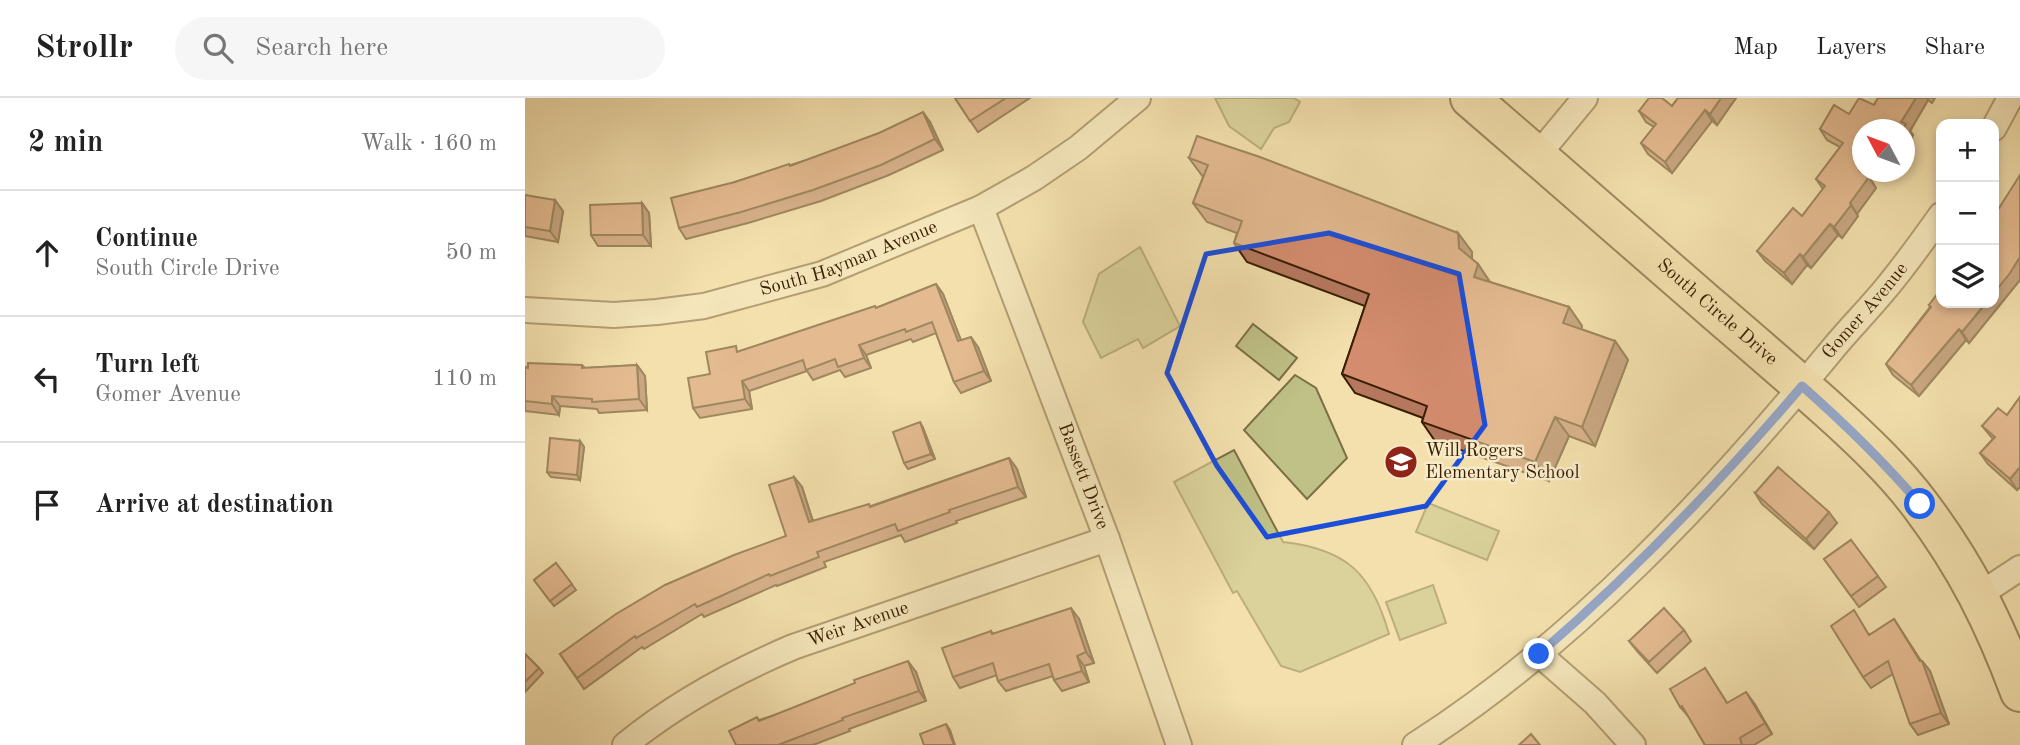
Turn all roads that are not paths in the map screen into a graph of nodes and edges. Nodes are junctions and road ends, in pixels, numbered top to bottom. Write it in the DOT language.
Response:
graph roads {
  1 [pos="1138,98"];
  2 [pos="1471,98"];
  3 [pos="1585,98"];
  4 [pos="2010,98"];
  5 [pos="1999,119"];
  6 [pos="1537,156"];
  7 [pos="981,208"];
  8 [pos="1936,222"];
  9 [pos="525,310"];
  10 [pos="1802,386"];
  11 [pos="1107,539"];
  12 [pos="2020,568"];
  13 [pos="1979,595"];
  14 [pos="1539,654"];
  15 [pos="2020,692"];
  16 [pos="625,745"];
  17 [pos="1179,745"];
  18 [pos="1415,745"];
  19 [pos="1633,745"];
  1 -- 7 [label="street, South Hayman Avenue"];
  2 -- 6 [label="main road, South Circle Drive"];
  3 -- 6 [label="street"];
  4 -- 5 [label="street"];
  6 -- 10 [label="main road, South Circle Drive"];
  7 -- 9 [label="street, South Hayman Avenue"];
  7 -- 11 [label="street, Bassett Drive"];
  8 -- 10 [label="street, Gomer Avenue"];
  10 -- 13 [label="main road, South Circle Drive"];
  10 -- 14 [label="street, Gomer Avenue"];
  11 -- 16 [label="street, Weir Avenue"];
  11 -- 17 [label="street, Bassett Drive"];
  12 -- 13 [label="street"];
  13 -- 15 [label="main road, South Circle Drive"];
  14 -- 18 [label="street, Gomer Avenue"];
  14 -- 19 [label="street"];
}
